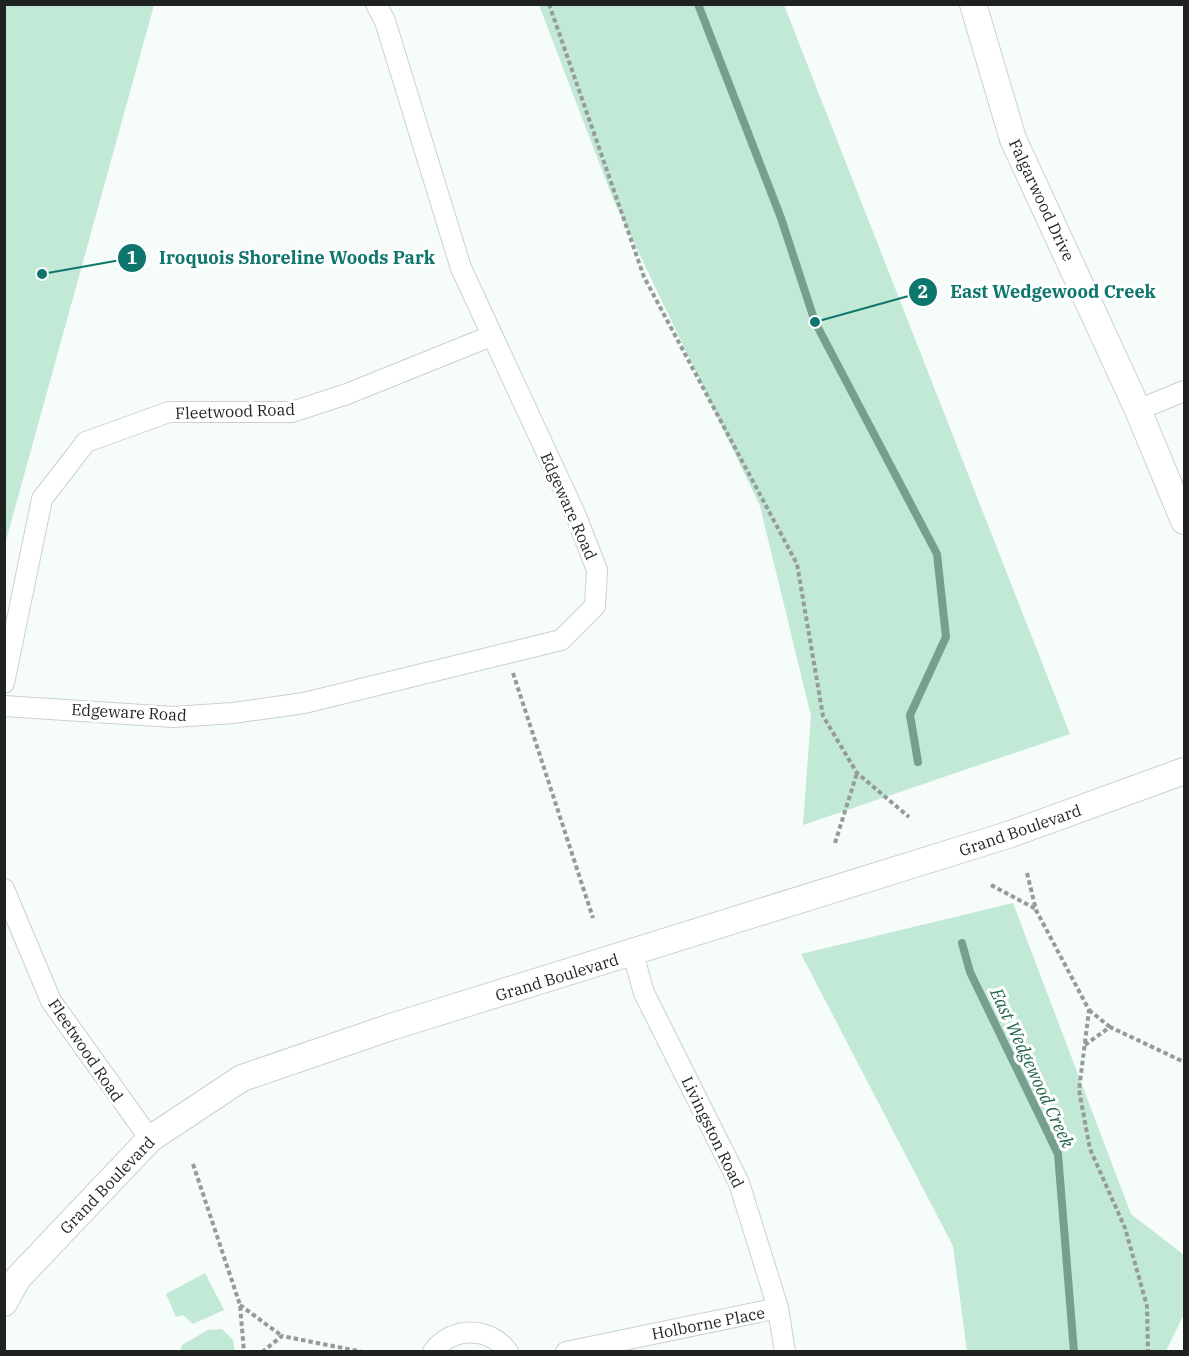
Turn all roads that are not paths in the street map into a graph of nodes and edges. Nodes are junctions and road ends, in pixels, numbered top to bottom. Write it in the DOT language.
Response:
graph roads {
  1 [pos="376,4"];
  2 [pos="973,4"];
  3 [pos="491,336"];
  4 [pos="1185,391"];
  5 [pos="1138,410"];
  6 [pos="1185,520"];
  7 [pos="4,683"];
  8 [pos="4,706"];
  9 [pos="1185,771"];
  10 [pos="4,889"];
  11 [pos="633,954"];
  12 [pos="150,1139"];
  13 [pos="4,1303"];
  14 [pos="778,1308"];
  15 [pos="434,1352"];
  16 [pos="508,1352"];
  17 [pos="566,1352"];
  18 [pos="784,1352"];
  1 -- 3 [label="street, Edgeware Road"];
  2 -- 5 [label="street, Falgarwood Drive"];
  3 -- 7 [label="street, Fleetwood Road"];
  3 -- 8 [label="street, Edgeware Road"];
  4 -- 5 [label="street"];
  5 -- 6 [label="street, Falgarwood Drive"];
  9 -- 11 [label="street, Grand Boulevard"];
  10 -- 12 [label="street, Fleetwood Road"];
  11 -- 12 [label="street, Grand Boulevard"];
  11 -- 14 [label="street, Livingston Road"];
  12 -- 13 [label="street, Grand Boulevard"];
  14 -- 17 [label="street, Holborne Place"];
  14 -- 18 [label="street, Livingston Road"];
  15 -- 16 [label="street"];
}
